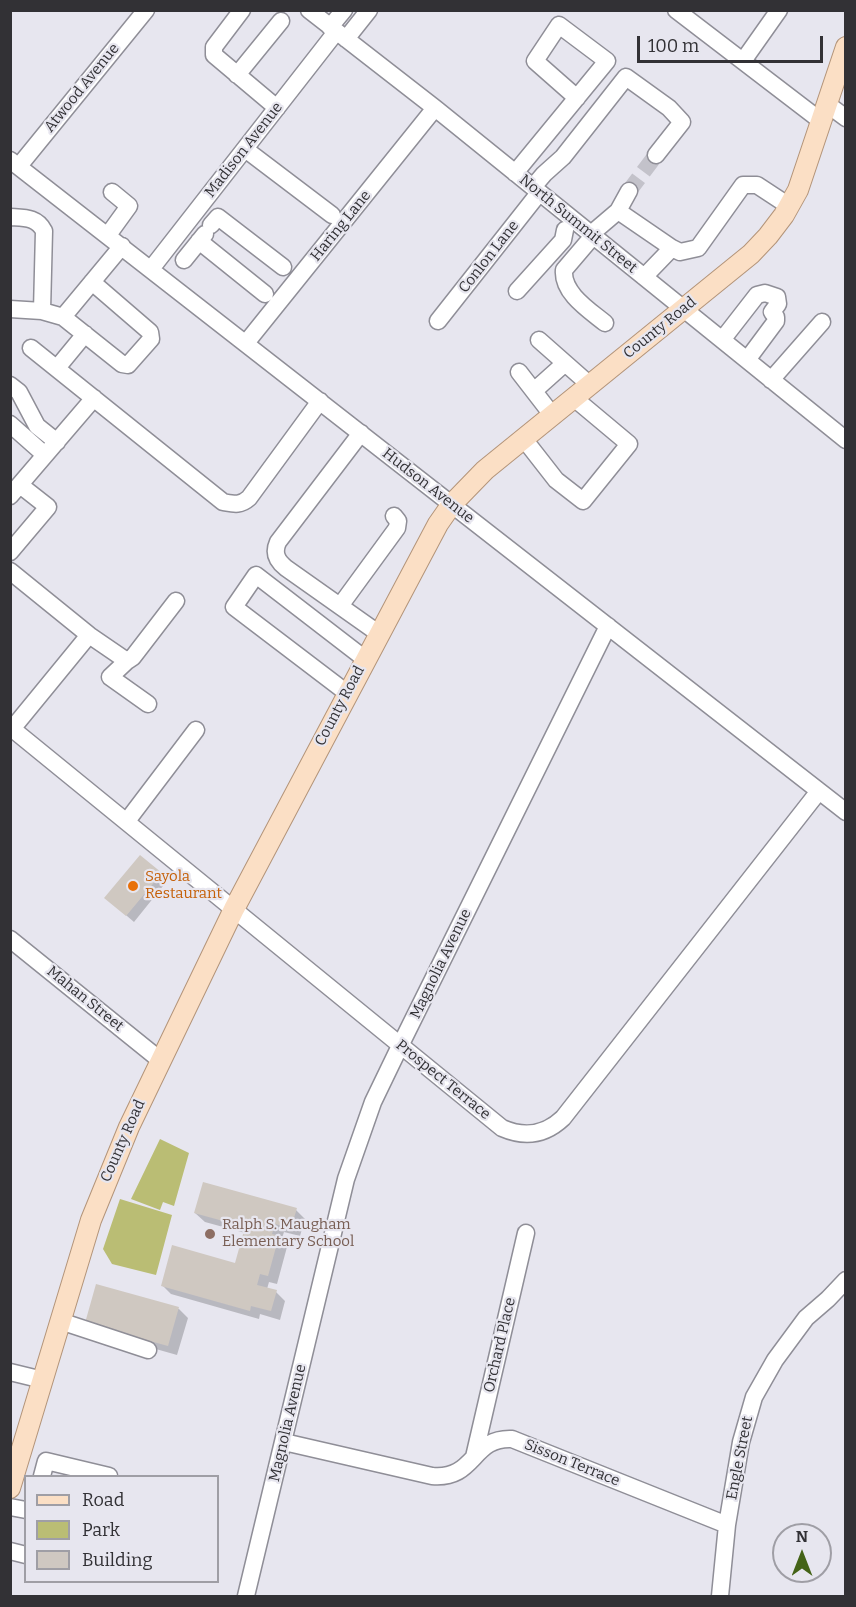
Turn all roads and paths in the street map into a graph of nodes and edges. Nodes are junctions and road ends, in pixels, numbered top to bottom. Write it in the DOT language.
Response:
graph roads {
  1 [pos="146,10"];
  2 [pos="242,10"];
  3 [pos="309,10"];
  4 [pos="344,10"];
  5 [pos="369,10"];
  6 [pos="676,10"];
  7 [pos="779,10"];
  8 [pos="281,21"];
  9 [pos="338,32"];
  10 [pos="846,47"];
  11 [pos="743,62"];
  12 [pos="237,75"];
  13 [pos="577,98"];
  14 [pos="277,108"];
  15 [pos="435,108"];
  16 [pos="824,112"];
  17 [pos="846,118"];
  18 [pos="244,149"];
  19 [pos="656,155"];
  20 [pos="15,163"];
  21 [pos="515,173"];
  22 [pos="536,190"];
  23 [pos="629,191"];
  24 [pos="112,192"];
  25 [pos="789,206"];
  26 [pos="618,211"];
  27 [pos="195,213"];
  28 [pos="332,215"];
  29 [pos="10,217"];
  30 [pos="211,225"];
  31 [pos="569,225"];
  32 [pos="108,235"];
  33 [pos="592,235"];
  34 [pos="199,241"];
  35 [pos="122,246"];
  36 [pos="672,248"];
  37 [pos="184,260"];
  38 [pos="283,267"];
  39 [pos="151,269"];
  40 [pos="644,277"];
  41 [pos="92,282"];
  42 [pos="517,291"];
  43 [pos="265,294"];
  44 [pos="10,309"];
  45 [pos="684,309"];
  46 [pos="42,311"];
  47 [pos="63,317"];
  48 [pos="438,321"];
  49 [pos="822,322"];
  50 [pos="605,323"];
  51 [pos="85,334"];
  52 [pos="538,340"];
  53 [pos="722,340"];
  54 [pos="246,343"];
  55 [pos="31,348"];
  56 [pos="747,360"];
  57 [pos="564,364"];
  58 [pos="57,368"];
  59 [pos="519,372"];
  60 [pos="771,380"];
  61 [pos="10,385"];
  62 [pos="590,385"];
  63 [pos="535,390"];
  64 [pos="94,398"];
  65 [pos="574,398"];
  66 [pos="320,401"];
  67 [pos="30,410"];
  68 [pos="553,416"];
  69 [pos="10,422"];
  70 [pos="361,433"];
  71 [pos="524,439"];
  72 [pos="846,440"];
  73 [pos="57,442"];
  74 [pos="45,455"];
  75 [pos="15,490"];
  76 [pos="452,504"];
  77 [pos="394,516"];
  78 [pos="10,552"];
  79 [pos="10,571"];
  80 [pos="176,601"];
  81 [pos="340,606"];
  82 [pos="608,626"];
  83 [pos="378,633"];
  84 [pos="88,635"];
  85 [pos="365,659"];
  86 [pos="127,661"];
  87 [pos="347,693"];
  88 [pos="148,704"];
  89 [pos="11,728"];
  90 [pos="196,730"];
  91 [pos="819,791"];
  92 [pos="846,812"];
  93 [pos="127,821"];
  94 [pos="234,909"];
  95 [pos="10,939"];
  96 [pos="400,1046"];
  97 [pos="160,1060"];
  98 [pos="526,1233"];
  99 [pos="846,1280"];
  100 [pos="60,1321"];
  101 [pos="148,1350"];
  102 [pos="10,1372"];
  103 [pos="42,1380"];
  104 [pos="284,1442"];
  105 [pos="474,1458"];
  106 [pos="15,1464"];
  107 [pos="42,1475"];
  108 [pos="105,1475"];
  109 [pos="10,1488"];
  110 [pos="727,1525"];
  111 [pos="246,1596"];
  112 [pos="720,1596"];
  1 -- 20 [label="street, Atwood Avenue"];
  2 -- 12 [label="street"];
  3 -- 9 [label="street, North Summit Street"];
  4 -- 9 [label="street"];
  5 -- 9 [label="street"];
  6 -- 11 [label="street"];
  7 -- 11 [label="street"];
  8 -- 12 [label="street"];
  9 -- 14 [label="street, Madison Avenue"];
  9 -- 15 [label="street, North Summit Street"];
  10 -- 16 [label="main road, County Road"];
  11 -- 16 [label="street"];
  12 -- 14 [label="street"];
  13 -- 21 [label="street"];
  14 -- 18 [label="street, Madison Avenue"];
  15 -- 21 [label="street, North Summit Street"];
  15 -- 54 [label="street, Haring Lane"];
  16 -- 17 [label="street"];
  16 -- 25 [label="main road, County Road"];
  18 -- 27 [label="street, Madison Avenue"];
  18 -- 28 [label="street"];
  19 -- 22 [label="street, Conlon Lane"];
  20 -- 32 [label="street, Hudson Avenue"];
  21 -- 22 [label="street, North Summit Street"];
  22 -- 31 [label="street, North Summit Street"];
  22 -- 48 [label="street, Conlon Lane"];
  23 -- 26 [label="street"];
  24 -- 32 [label="street"];
  25 -- 36 [label="street"];
  25 -- 45 [label="main road, County Road"];
  26 -- 33 [label="street"];
  26 -- 36 [label="street"];
  27 -- 30 [label="street"];
  27 -- 39 [label="street, Madison Avenue"];
  29 -- 46 [label="street"];
  30 -- 34 [label="street"];
  30 -- 38 [label="street"];
  31 -- 33 [label="street, North Summit Street"];
  31 -- 42 [label="street"];
  32 -- 35 [label="street, Hudson Avenue"];
  33 -- 40 [label="street, North Summit Street"];
  33 -- 50 [label="street"];
  34 -- 37 [label="street"];
  34 -- 43 [label="street"];
  35 -- 39 [label="street, Hudson Avenue"];
  35 -- 41 [label="street"];
  36 -- 40 [label="street"];
  39 -- 54 [label="street, Hudson Avenue"];
  40 -- 45 [label="street, North Summit Street"];
  41 -- 47 [label="street"];
  41 -- 51 [label="street"];
  44 -- 46 [label="street"];
  45 -- 53 [label="street, North Summit Street"];
  45 -- 62 [label="main road, County Road"];
  46 -- 47 [label="street"];
  47 -- 51 [label="street"];
  49 -- 60 [label="street"];
  51 -- 58 [label="street"];
  52 -- 57 [label="street"];
  53 -- 56 [label="street, North Summit Street"];
  53 -- 56 [label="street"];
  54 -- 66 [label="street, Hudson Avenue"];
  55 -- 58 [label="street"];
  56 -- 60 [label="street, North Summit Street"];
  57 -- 62 [label="street"];
  57 -- 63 [label="street"];
  58 -- 64 [label="street"];
  59 -- 63 [label="street"];
  60 -- 72 [label="street, North Summit Street"];
  61 -- 67 [label="street"];
  62 -- 65 [label="main road, County Road"];
  63 -- 68 [label="street"];
  64 -- 66 [label="street"];
  64 -- 73 [label="street"];
  65 -- 68 [label="main road, County Road"];
  65 -- 71 [label="street"];
  66 -- 70 [label="street, Hudson Avenue"];
  67 -- 69 [label="street"];
  67 -- 73 [label="street"];
  68 -- 71 [label="main road, County Road"];
  69 -- 74 [label="street"];
  70 -- 76 [label="street, Hudson Avenue"];
  70 -- 81 [label="street"];
  71 -- 76 [label="main road, County Road"];
  73 -- 74 [label="street"];
  74 -- 75 [label="street"];
  75 -- 78 [label="street"];
  76 -- 82 [label="street, Hudson Avenue"];
  76 -- 83 [label="main road, County Road"];
  77 -- 81 [label="street"];
  79 -- 84 [label="street"];
  80 -- 86 [label="street"];
  81 -- 83 [label="street"];
  82 -- 91 [label="street, Hudson Avenue"];
  82 -- 96 [label="street, Magnolia Avenue"];
  83 -- 85 [label="main road, County Road"];
  84 -- 86 [label="street"];
  84 -- 89 [label="street"];
  85 -- 87 [label="main road, County Road"];
  85 -- 87 [label="street"];
  86 -- 88 [label="street"];
  87 -- 94 [label="main road, County Road"];
  89 -- 93 [label="street, Prospect Terrace"];
  90 -- 93 [label="street"];
  91 -- 92 [label="street, Hudson Avenue"];
  91 -- 96 [label="street, Prospect Terrace"];
  93 -- 94 [label="street, Prospect Terrace"];
  94 -- 96 [label="street, Prospect Terrace"];
  94 -- 97 [label="main road, County Road"];
  95 -- 97 [label="street, Mahan Street"];
  96 -- 104 [label="street, Magnolia Avenue"];
  97 -- 100 [label="main road, County Road"];
  98 -- 105 [label="street, Orchard Place"];
  99 -- 110 [label="street, Engle Street"];
  100 -- 101 [label="street"];
  100 -- 103 [label="main road, County Road"];
  102 -- 103 [label="street"];
  103 -- 106 [label="main road, County Road"];
  104 -- 105 [label="street, Sisson Terrace"];
  104 -- 111 [label="street, Magnolia Avenue"];
  105 -- 110 [label="street, Sisson Terrace"];
  106 -- 107 [label="street"];
  106 -- 109 [label="main road, County Road"];
  107 -- 108 [label="street"];
  110 -- 112 [label="street, Engle Street"];
}
